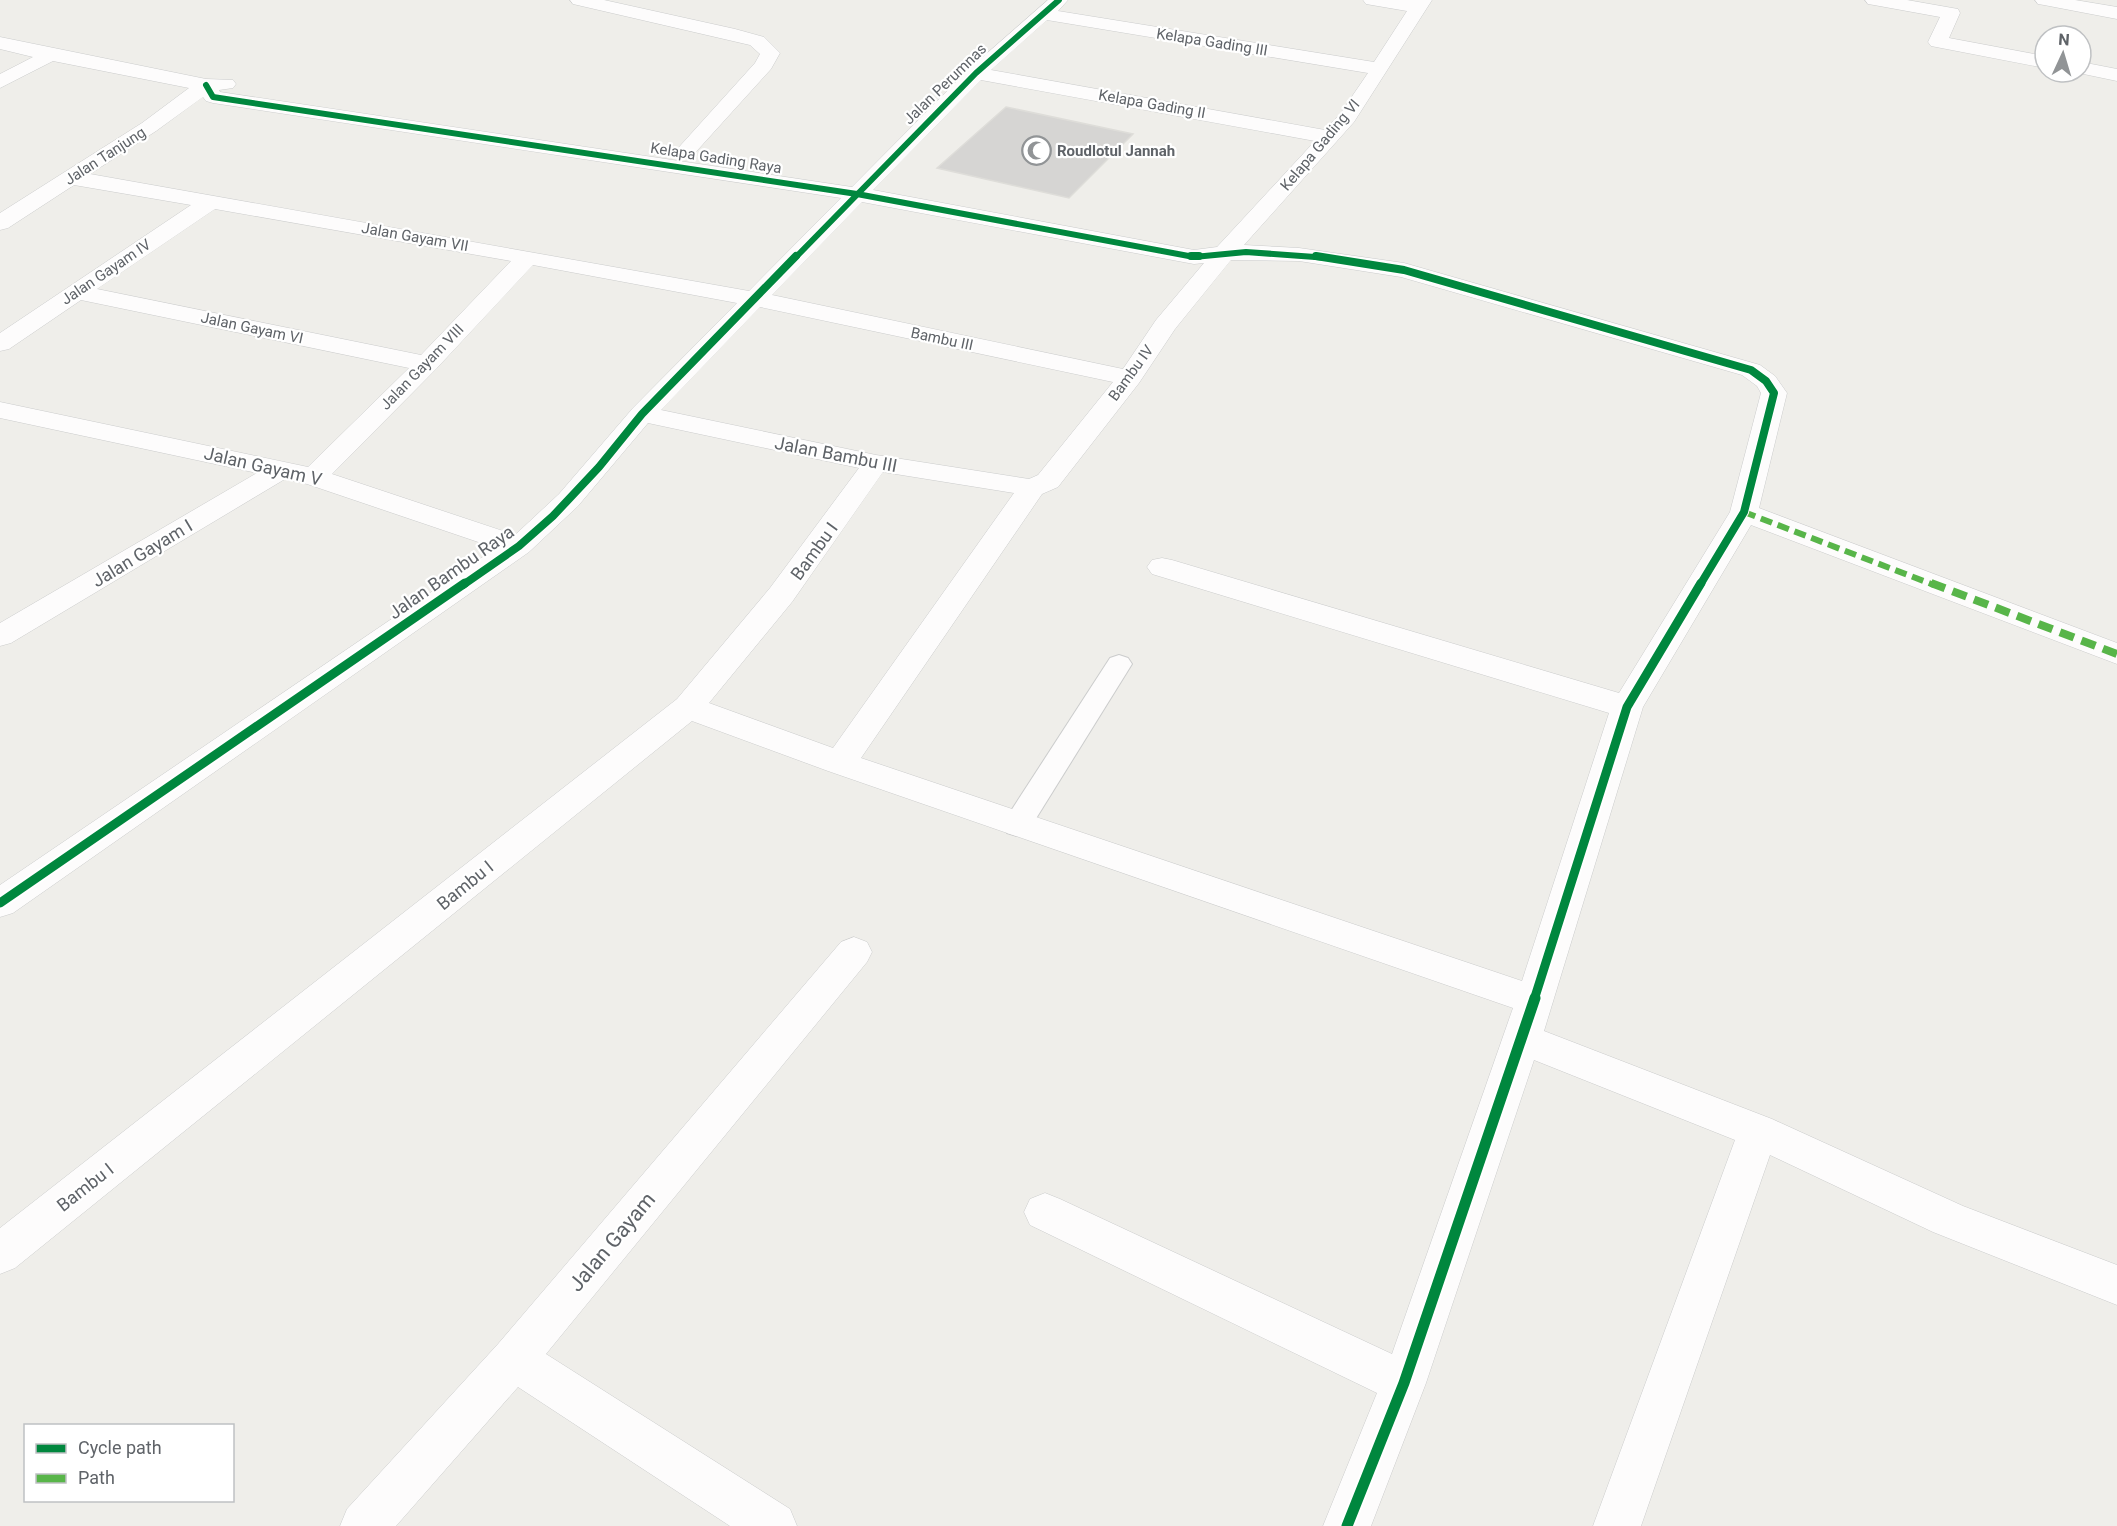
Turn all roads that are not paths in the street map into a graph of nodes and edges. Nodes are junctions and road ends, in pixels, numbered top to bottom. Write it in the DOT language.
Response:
graph roads {
  1 [pos="579,0"];
  2 [pos="1372,0"];
  3 [pos="1874,0"];
  4 [pos="2044,0"];
  5 [pos="1420,3"];
  6 [pos="1053,4"];
  7 [pos="1953,6"];
  8 [pos="2117,12"];
  9 [pos="0,43"];
  10 [pos="50,55"];
  11 [pos="2033,60"];
  12 [pos="1380,69"];
  13 [pos="2093,70"];
  14 [pos="976,73"];
  15 [pos="2117,75"];
  16 [pos="0,82"];
  17 [pos="206,85"];
  18 [pos="1328,137"];
  19 [pos="687,150"];
  20 [pos="73,178"];
  21 [pos="865,186"];
  22 [pos="212,201"];
  23 [pos="1034,206"];
  24 [pos="0,223"];
  25 [pos="1161,229"];
  26 [pos="1226,251"];
  27 [pos="528,257"];
  28 [pos="76,292"];
  29 [pos="755,300"];
  30 [pos="0,344"];
  31 [pos="427,364"];
  32 [pos="1130,378"];
  33 [pos="0,410"];
  34 [pos="642,414"];
  35 [pos="876,463"];
  36 [pos="283,469"];
  37 [pos="315,477"];
  38 [pos="1032,488"];
  39 [pos="1744,512"];
  40 [pos="519,546"];
  41 [pos="1162,567"];
  42 [pos="0,636"];
  43 [pos="2117,654"];
  44 [pos="1119,664"];
  45 [pos="1627,706"];
  46 [pos="688,707"];
  47 [pos="840,763"];
  48 [pos="1017,825"];
  49 [pos="0,903"];
  50 [pos="854,952"];
  51 [pos="1533,1000"];
  52 [pos="1522,1039"];
  53 [pos="1758,1131"];
  54 [pos="1045,1212"];
  55 [pos="0,1254"];
  56 [pos="2117,1285"];
  57 [pos="514,1359"];
  58 [pos="1404,1383"];
  59 [pos="364,1526"];
  60 [pos="773,1526"];
  61 [pos="1347,1526"];
  62 [pos="1617,1526"];
  1 -- 19 [label="street"];
  2 -- 5 [label="street"];
  3 -- 7 [label="street"];
  4 -- 8 [label="street"];
  5 -- 12 [label="street, Kelapa Gading VI"];
  6 -- 12 [label="street, Kelapa Gading III"];
  6 -- 14 [label="street, Jalan Perumnas"];
  7 -- 11 [label="street"];
  9 -- 10 [label="street"];
  10 -- 16 [label="street"];
  10 -- 17 [label="street"];
  12 -- 18 [label="street, Kelapa Gading VI"];
  13 -- 15 [label="street"];
  14 -- 18 [label="street, Kelapa Gading II"];
  14 -- 21 [label="street, Jalan Perumnas"];
  17 -- 19 [label="street, Kelapa Gading Raya"];
  17 -- 20 [label="street, Jalan Tanjung"];
  17 -- 21 [label="street, Kelapa Gading Raya"];
  18 -- 26 [label="street, Kelapa Gading VI"];
  19 -- 21 [label="street, Kelapa Gading Raya"];
  20 -- 22 [label="street, Jalan Gayam VII"];
  20 -- 24 [label="street, Jalan Tanjung"];
  21 -- 23 [label="street, Kelapa Gading Raya"];
  21 -- 26 [label="street, Kelapa Gading Raya"];
  21 -- 29 [label="street, Jalan Bambu Raya"];
  22 -- 27 [label="street, Jalan Gayam VII"];
  22 -- 28 [label="street, Jalan Gayam IV"];
  25 -- 26 [label="street"];
  26 -- 32 [label="street, Bambu IV"];
  26 -- 39 [label="street"];
  27 -- 29 [label="street, Jalan Gayam VII"];
  27 -- 31 [label="street, Jalan Gayam VIII"];
  28 -- 30 [label="street, Jalan Gayam IV"];
  28 -- 31 [label="street, Jalan Gayam VI"];
  29 -- 32 [label="street, Bambu III"];
  29 -- 34 [label="street, Jalan Bambu Raya"];
  31 -- 37 [label="street, Jalan Gayam VIII"];
  32 -- 38 [label="street, Bambu IV"];
  33 -- 36 [label="street, Jalan Gayam V"];
  34 -- 35 [label="street, Jalan Bambu III"];
  34 -- 40 [label="street, Jalan Bambu Raya"];
  35 -- 38 [label="street, Jalan Bambu III"];
  35 -- 46 [label="street, Bambu I"];
  36 -- 37 [label="street, Jalan Gayam V"];
  36 -- 42 [label="street, Jalan Gayam I"];
  37 -- 40 [label="street, Jalan Gayam V"];
  38 -- 47 [label="street, Bambu IV"];
  39 -- 43 [label="street"];
  39 -- 45 [label="street"];
  40 -- 49 [label="street, Jalan Bambu Raya"];
  41 -- 45 [label="street"];
  44 -- 48 [label="lane"];
  45 -- 51 [label="street"];
  46 -- 47 [label="street"];
  46 -- 55 [label="street, Bambu I"];
  47 -- 48 [label="street"];
  48 -- 51 [label="street"];
  50 -- 57 [label="street, Jalan Gayam"];
  51 -- 52 [label="street"];
  52 -- 53 [label="street"];
  52 -- 58 [label="street"];
  53 -- 56 [label="street"];
  53 -- 62 [label="street"];
  54 -- 58 [label="street"];
  57 -- 59 [label="street, Jalan Gayam"];
  57 -- 60 [label="street"];
  58 -- 61 [label="street"];
}
